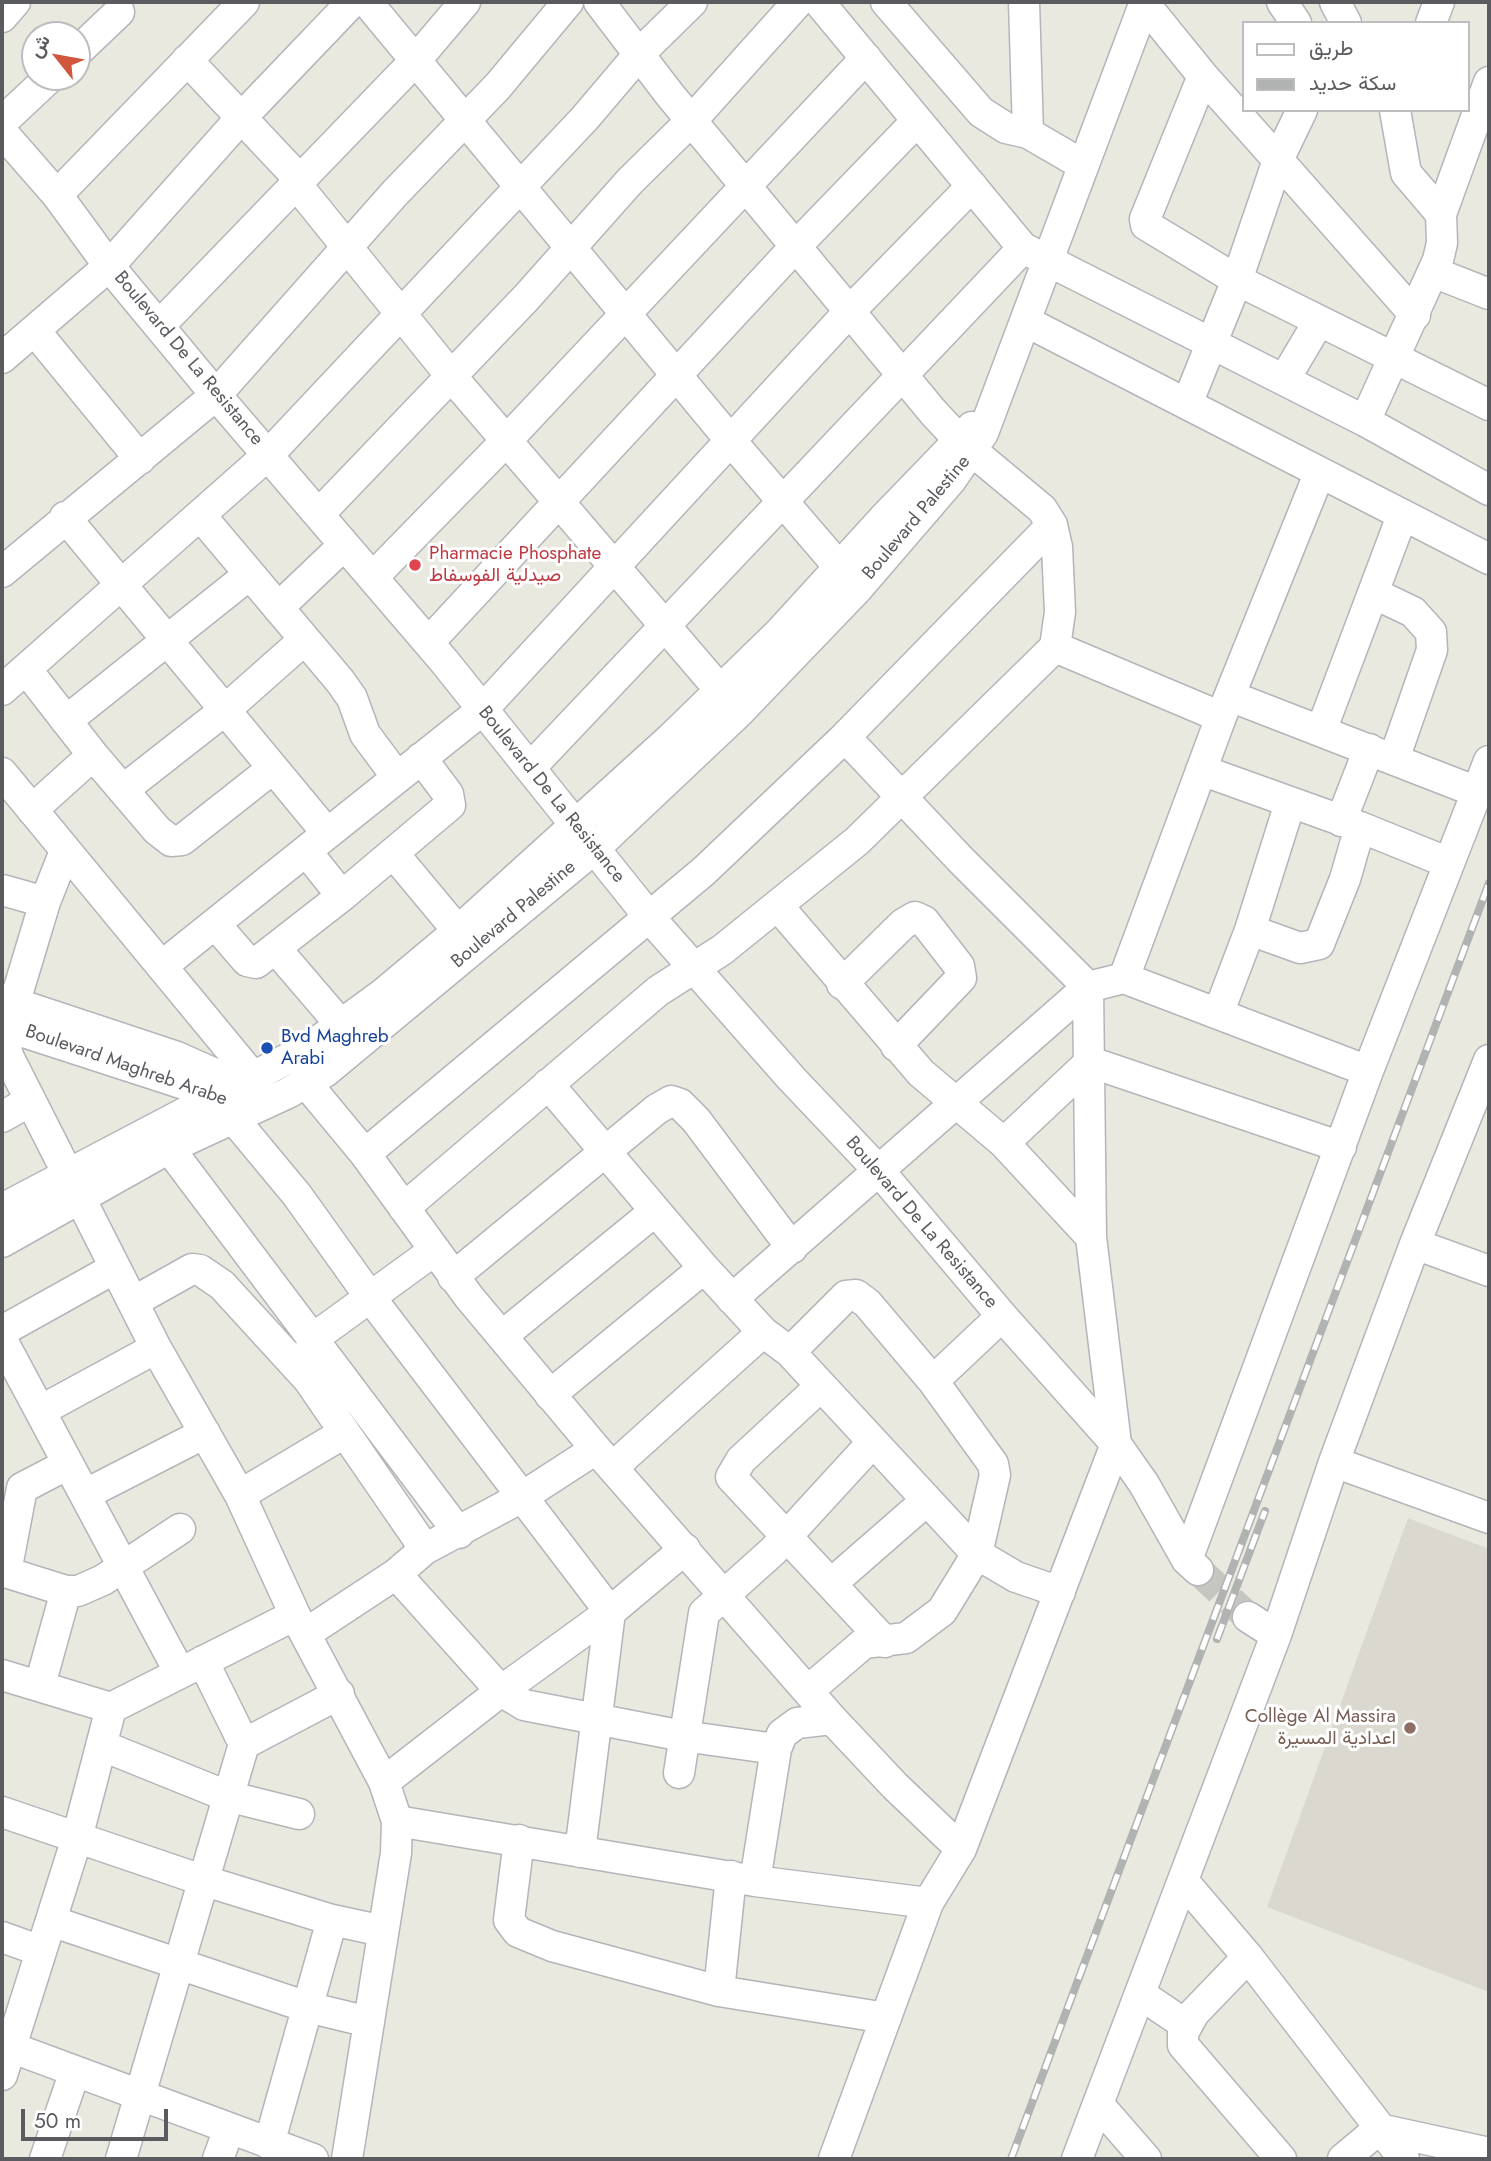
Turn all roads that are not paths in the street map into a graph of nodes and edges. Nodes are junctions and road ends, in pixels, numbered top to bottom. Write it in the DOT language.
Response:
graph roads {
  1 [pos="15,2"];
  2 [pos="244,2"];
  3 [pos="352,2"];
  4 [pos="367,2"];
  5 [pos="465,2"];
  6 [pos="568,2"];
  7 [pos="599,2"];
  8 [pos="692,2"];
  9 [pos="798,2"];
  10 [pos="819,2"];
  11 [pos="886,2"];
  12 [pos="1282,2"];
  13 [pos="1440,2"];
  14 [pos="1144,3"];
  15 [pos="1020,6"];
  16 [pos="119,12"];
  17 [pos="2,17"];
  18 [pos="1295,21"];
  19 [pos="1432,21"];
  20 [pos="91,38"];
  21 [pos="640,52"];
  22 [pos="866,58"];
  23 [pos="187,60"];
  24 [pos="415,61"];
  25 [pos="1203,76"];
  26 [pos="1489,82"];
  27 [pos="35,91"];
  28 [pos="1300,112"];
  29 [pos="1395,112"];
  30 [pos="241,118"];
  31 [pos="692,120"];
  32 [pos="464,121"];
  33 [pos="2,122"];
  34 [pos="916,122"];
  35 [pos="1020,126"];
  36 [pos="2,132"];
  37 [pos="1278,160"];
  38 [pos="1083,165"];
  39 [pos="299,183"];
  40 [pos="746,183"];
  41 [pos="520,185"];
  42 [pos="972,186"];
  43 [pos="57,195"];
  44 [pos="1441,214"];
  45 [pos="349,246"];
  46 [pos="796,246"];
  47 [pos="572,247"];
  48 [pos="1035,254"];
  49 [pos="109,266"];
  50 [pos="1433,272"];
  51 [pos="1237,280"];
  52 [pos="1489,294"];
  53 [pos="625,312"];
  54 [pos="849,312"];
  55 [pos="401,314"];
  56 [pos="1415,314"];
  57 [pos="1319,321"];
  58 [pos="1027,322"];
  59 [pos="160,325"];
  60 [pos="35,331"];
  61 [pos="1213,342"];
  62 [pos="2,358"];
  63 [pos="1395,358"];
  64 [pos="451,376"];
  65 [pos="677,376"];
  66 [pos="904,376"];
  67 [pos="1284,380"];
  68 [pos="216,395"];
  69 [pos="1187,404"];
  70 [pos="1489,405"];
  71 [pos="1365,421"];
  72 [pos="507,440"];
  73 [pos="731,441"];
  74 [pos="966,446"];
  75 [pos="269,454"];
  76 [pos="140,459"];
  77 [pos="1319,474"];
  78 [pos="1489,490"];
  79 [pos="782,501"];
  80 [pos="561,502"];
  81 [pos="319,514"];
  82 [pos="200,515"];
  83 [pos="1402,516"];
  84 [pos="65,517"];
  85 [pos="1047,539"];
  86 [pos="344,545"];
  87 [pos="1489,559"];
  88 [pos="615,566"];
  89 [pos="2,572"];
  90 [pos="250,574"];
  91 [pos="373,577"];
  92 [pos="848,578"];
  93 [pos="122,583"];
  94 [pos="1373,593"];
  95 [pos="278,608"];
  96 [pos="664,622"];
  97 [pos="170,640"];
  98 [pos="304,640"];
  99 [pos="429,642"];
  100 [pos="1055,647"];
  101 [pos="26,669"];
  102 [pos="2,690"];
  103 [pos="730,702"];
  104 [pos="1225,706"];
  105 [pos="225,710"];
  106 [pos="482,710"];
  107 [pos="66,721"];
  108 [pos="1321,731"];
  109 [pos="845,737"];
  110 [pos="1382,754"];
  111 [pos="93,755"];
  112 [pos="421,758"];
  113 [pos="1489,761"];
  114 [pos="530,768"];
  115 [pos="272,769"];
  116 [pos="1201,771"];
  117 [pos="2,773"];
  118 [pos="397,777"];
  119 [pos="123,790"];
  120 [pos="1477,792"];
  121 [pos="902,798"];
  122 [pos="1290,803"];
  123 [pos="32,810"];
  124 [pos="576,823"];
  125 [pos="1350,824"];
  126 [pos="316,842"];
  127 [pos="595,848"];
  128 [pos="65,851"];
  129 [pos="393,853"];
  130 [pos="1449,863"];
  131 [pos="2,890"];
  132 [pos="342,896"];
  133 [pos="45,902"];
  134 [pos="778,906"];
  135 [pos="650,918"];
  136 [pos="215,924"];
  137 [pos="1250,930"];
  138 [pos="457,931"];
  139 [pos="276,949"];
  140 [pos="162,966"];
  141 [pos="693,968"];
  142 [pos="1124,978"];
  143 [pos="842,984"];
  144 [pos="1088,987"];
  145 [pos="6,1013"];
  146 [pos="1218,1014"];
  147 [pos="342,1026"];
  148 [pos="895,1046"];
  149 [pos="1489,1060"];
  150 [pos="1090,1062"];
  151 [pos="1368,1071"];
  152 [pos="307,1084"];
  153 [pos="548,1084"];
  154 [pos="244,1098"];
  155 [pos="30,1101"];
  156 [pos="955,1104"];
  157 [pos="2,1117"];
  158 [pos="1004,1143"];
  159 [pos="169,1147"];
  160 [pos="1340,1147"];
  161 [pos="605,1153"];
  162 [pos="365,1154"];
  163 [pos="880,1172"];
  164 [pos="76,1184"];
  165 [pos="404,1208"];
  166 [pos="2,1209"];
  167 [pos="654,1212"];
  168 [pos="1091,1237"];
  169 [pos="2,1242"];
  170 [pos="1415,1244"];
  171 [pos="792,1248"];
  172 [pos="435,1250"];
  173 [pos="115,1268"];
  174 [pos="704,1268"];
  175 [pos="1489,1271"];
  176 [pos="453,1277"];
  177 [pos="370,1297"];
  178 [pos="732,1300"];
  179 [pos="133,1302"];
  180 [pos="1002,1316"];
  181 [pos="2,1331"];
  182 [pos="763,1332"];
  183 [pos="502,1336"];
  184 [pos="2,1340"];
  185 [pos="311,1340"];
  186 [pos="156,1348"];
  187 [pos="790,1352"];
  188 [pos="933,1381"];
  189 [pos="821,1386"];
  190 [pos="550,1395"];
  191 [pos="40,1411"];
  192 [pos="205,1433"];
  193 [pos="344,1433"];
  194 [pos="873,1442"];
  195 [pos="1116,1444"];
  196 [pos="604,1458"];
  197 [pos="1334,1462"];
  198 [pos="68,1464"];
  199 [pos="12,1482"];
  200 [pos="86,1494"];
  201 [pos="240,1495"];
  202 [pos="522,1497"];
  203 [pos="926,1501"];
  204 [pos="1489,1518"];
  205 [pos="180,1530"];
  206 [pos="459,1533"];
  207 [pos="788,1536"];
  208 [pos="425,1549"];
  209 [pos="685,1549"];
  210 [pos="977,1554"];
  211 [pos="123,1566"];
  212 [pos="4,1571"];
  213 [pos="396,1574"];
  214 [pos="832,1583"];
  215 [pos="66,1591"];
  216 [pos="1060,1592"];
  217 [pos="724,1596"];
  218 [pos="610,1612"];
  219 [pos="1248,1617"];
  220 [pos="300,1625"];
  221 [pos="1276,1635"];
  222 [pos="885,1642"];
  223 [pos="191,1667"];
  224 [pos="2,1675"];
  225 [pos="40,1685"];
  226 [pos="809,1690"];
  227 [pos="500,1691"];
  228 [pos="339,1694"];
  229 [pos="111,1708"];
  230 [pos="832,1719"];
  231 [pos="595,1720"];
  232 [pos="683,1736"];
  233 [pos="244,1744"];
  234 [pos="103,1746"];
  235 [pos="776,1749"];
  236 [pos="679,1773"];
  237 [pos="384,1782"];
  238 [pos="227,1796"];
  239 [pos="2,1812"];
  240 [pos="299,1814"];
  241 [pos="397,1821"];
  242 [pos="77,1838"];
  243 [pos="519,1840"];
  244 [pos="961,1849"];
  245 [pos="580,1852"];
  246 [pos="743,1879"];
  247 [pos="205,1881"];
  248 [pos="1184,1882"];
  249 [pos="928,1903"];
  250 [pos="332,1920"];
  251 [pos="51,1922"];
  252 [pos="383,1931"];
  253 [pos="2,1937"];
  254 [pos="41,1951"];
  255 [pos="1248,1957"];
  256 [pos="180,1965"];
  257 [pos="719,1991"];
  258 [pos="1140,1994"];
  259 [pos="307,2007"];
  260 [pos="886,2018"];
  261 [pos="369,2022"];
  262 [pos="1186,2025"];
  263 [pos="5,2055"];
  264 [pos="75,2071"];
  265 [pos="141,2095"];
  266 [pos="1099,2105"];
  267 [pos="229,2129"];
  268 [pos="1380,2129"];
  269 [pos="269,2144"];
  270 [pos="1489,2153"];
  271 [pos="1143,2158"];
  272 [pos="45,2159"];
  273 [pos="121,2159"];
  274 [pos="218,2159"];
  275 [pos="313,2159"];
  276 [pos="347,2159"];
  277 [pos="834,2159"];
  278 [pos="1077,2159"];
  279 [pos="1281,2159"];
  280 [pos="1343,2159"];
  281 [pos="1404,2159"];
  1 -- 17 [label="street"];
  2 -- 23 [label="street"];
  3 -- 30 [label="street"];
  4 -- 24 [label="street"];
  5 -- 24 [label="street"];
  6 -- 32 [label="street"];
  7 -- 21 [label="street"];
  8 -- 21 [label="street"];
  9 -- 31 [label="street"];
  10 -- 22 [label="street"];
  11 -- 35 [label="street"];
  12 -- 18 [label="street"];
  13 -- 19 [label="street"];
  14 -- 25 [label="street"];
  14 -- 38 [label="street, Boulevard Palestine"];
  15 -- 35 [label="street"];
  16 -- 20 [label="street"];
  21 -- 31 [label="street"];
  21 -- 41 [label="street"];
  22 -- 34 [label="street"];
  22 -- 40 [label="street"];
  23 -- 30 [label="street"];
  23 -- 43 [label="street"];
  24 -- 32 [label="street"];
  24 -- 39 [label="street"];
  25 -- 37 [label="street"];
  25 -- 51 [label="street"];
  26 -- 44 [label="street"];
  27 -- 33 [label="street"];
  28 -- 37 [label="street"];
  29 -- 44 [label="street"];
  30 -- 39 [label="street"];
  30 -- 49 [label="street"];
  31 -- 40 [label="street"];
  31 -- 47 [label="street"];
  32 -- 41 [label="street"];
  32 -- 45 [label="street"];
  34 -- 42 [label="street"];
  34 -- 46 [label="street"];
  35 -- 38 [label="street"];
  36 -- 43 [label="street, Boulevard De La Resistance"];
  37 -- 51 [label="street"];
  37 -- 56 [label="street"];
  38 -- 48 [label="street, Boulevard Palestine"];
  39 -- 45 [label="street"];
  39 -- 59 [label="street"];
  40 -- 46 [label="street"];
  40 -- 53 [label="street"];
  41 -- 47 [label="street"];
  41 -- 55 [label="street"];
  42 -- 48 [label="street"];
  42 -- 54 [label="street"];
  43 -- 49 [label="street, Boulevard De La Resistance"];
  44 -- 50 [label="street"];
  45 -- 55 [label="street"];
  45 -- 68 [label="street"];
  46 -- 54 [label="street"];
  46 -- 65 [label="street"];
  47 -- 53 [label="street"];
  47 -- 64 [label="street"];
  48 -- 58 [label="street, Boulevard Palestine"];
  48 -- 61 [label="street"];
  48 -- 66 [label="street"];
  49 -- 59 [label="street, Boulevard De La Resistance"];
  49 -- 60 [label="street"];
  50 -- 52 [label="street"];
  50 -- 56 [label="street"];
  51 -- 57 [label="street"];
  51 -- 61 [label="street"];
  53 -- 65 [label="street"];
  53 -- 72 [label="street"];
  54 -- 66 [label="street"];
  54 -- 73 [label="street"];
  55 -- 64 [label="street"];
  55 -- 75 [label="street"];
  56 -- 63 [label="street"];
  57 -- 63 [label="street"];
  57 -- 67 [label="street"];
  58 -- 69 [label="street"];
  58 -- 74 [label="street, Boulevard Palestine"];
  59 -- 68 [label="street, Boulevard De La Resistance"];
  60 -- 62 [label="street"];
  60 -- 76 [label="street"];
  61 -- 67 [label="street"];
  61 -- 69 [label="street"];
  63 -- 70 [label="street"];
  63 -- 71 [label="street"];
  64 -- 72 [label="street"];
  64 -- 81 [label="street"];
  65 -- 73 [label="street"];
  65 -- 80 [label="street"];
  66 -- 74 [label="street"];
  66 -- 79 [label="street"];
  67 -- 71 [label="street"];
  68 -- 75 [label="street, Boulevard De La Resistance"];
  68 -- 76 [label="street"];
  69 -- 77 [label="street"];
  71 -- 78 [label="street"];
  72 -- 80 [label="street"];
  72 -- 91 [label="street"];
  73 -- 79 [label="street"];
  73 -- 88 [label="street"];
  74 -- 85 [label="street"];
  74 -- 92 [label="street, Boulevard Palestine"];
  75 -- 81 [label="street, Boulevard De La Resistance"];
  75 -- 82 [label="street"];
  76 -- 84 [label="street"];
  77 -- 83 [label="street"];
  77 -- 104 [label="street"];
  79 -- 92 [label="street"];
  79 -- 96 [label="street"];
  80 -- 88 [label="street"];
  80 -- 99 [label="street"];
  81 -- 86 [label="street, Boulevard De La Resistance"];
  82 -- 90 [label="street"];
  82 -- 93 [label="street"];
  83 -- 87 [label="street"];
  83 -- 94 [label="street"];
  84 -- 89 [label="street"];
  84 -- 93 [label="street"];
  85 -- 100 [label="street"];
  85 -- 109 [label="street"];
  86 -- 91 [label="street, Boulevard De La Resistance"];
  86 -- 95 [label="street"];
  88 -- 96 [label="street"];
  88 -- 106 [label="street"];
  90 -- 95 [label="street"];
  90 -- 97 [label="street"];
  91 -- 99 [label="street, Boulevard De La Resistance"];
  92 -- 103 [label="street, Boulevard Palestine"];
  93 -- 97 [label="street"];
  93 -- 101 [label="street"];
  94 -- 108 [label="street"];
  94 -- 110 [label="street"];
  95 -- 98 [label="street"];
  96 -- 103 [label="street"];
  96 -- 114 [label="street"];
  97 -- 105 [label="street"];
  97 -- 107 [label="street"];
  98 -- 105 [label="street"];
  98 -- 118 [label="street"];
  99 -- 106 [label="street, Boulevard De La Resistance"];
  100 -- 104 [label="street"];
  100 -- 121 [label="street"];
  101 -- 102 [label="street"];
  101 -- 107 [label="street"];
  103 -- 124 [label="street, Boulevard Palestine"];
  103 -- 127 [label="street, Boulevard Palestine"];
  104 -- 108 [label="street"];
  104 -- 116 [label="street"];
  105 -- 115 [label="street"];
  105 -- 119 [label="street"];
  106 -- 112 [label="street"];
  106 -- 114 [label="street, Boulevard De La Resistance"];
  107 -- 111 [label="street"];
  108 -- 110 [label="street"];
  109 -- 121 [label="street"];
  109 -- 135 [label="street"];
  110 -- 120 [label="street"];
  110 -- 125 [label="street"];
  111 -- 119 [label="street"];
  111 -- 123 [label="street"];
  112 -- 118 [label="street"];
  112 -- 129 [label="street"];
  113 -- 120 [label="street"];
  114 -- 124 [label="street, Boulevard De La Resistance"];
  115 -- 119 [label="street"];
  115 -- 126 [label="street"];
  116 -- 122 [label="street"];
  116 -- 142 [label="street"];
  117 -- 123 [label="street"];
  118 -- 126 [label="street"];
  120 -- 130 [label="street"];
  121 -- 134 [label="street"];
  121 -- 144 [label="street"];
  122 -- 125 [label="street"];
  122 -- 137 [label="street"];
  123 -- 128 [label="street"];
  124 -- 127 [label="street, Boulevard De La Resistance"];
  124 -- 138 [label="street, Boulevard Palestine"];
  125 -- 130 [label="street"];
  125 -- 137 [label="street"];
  126 -- 132 [label="street"];
  126 -- 136 [label="street"];
  127 -- 135 [label="street, Boulevard De La Resistance"];
  127 -- 152 [label="street, Boulevard Palestine"];
  128 -- 133 [label="street"];
  128 -- 140 [label="street"];
  129 -- 132 [label="street"];
  129 -- 138 [label="street"];
  130 -- 151 [label="street"];
  131 -- 133 [label="street"];
  132 -- 139 [label="street"];
  133 -- 145 [label="street"];
  134 -- 141 [label="street"];
  134 -- 143 [label="street"];
  135 -- 141 [label="street, Boulevard De La Resistance"];
  135 -- 162 [label="street"];
  136 -- 139 [label="street"];
  136 -- 140 [label="street"];
  137 -- 146 [label="street"];
  138 -- 147 [label="street, Boulevard Palestine"];
  139 -- 147 [label="street"];
  140 -- 154 [label="street"];
  141 -- 153 [label="street"];
  141 -- 163 [label="street, Boulevard De La Resistance"];
  142 -- 144 [label="street"];
  142 -- 146 [label="street"];
  143 -- 148 [label="street"];
  143 -- 148 [label="street"];
  144 -- 150 [label="street"];
  144 -- 156 [label="street"];
  145 -- 154 [label="street, Boulevard Maghreb Arabe"];
  145 -- 155 [label="street"];
  146 -- 151 [label="street"];
  147 -- 154 [label="street, Boulevard Palestine"];
  148 -- 156 [label="street"];
  149 -- 170 [label="street"];
  150 -- 158 [label="street"];
  150 -- 160 [label="street"];
  150 -- 168 [label="street"];
  151 -- 160 [label="street"];
  152 -- 154 [label="street, Boulevard Palestine"];
  152 -- 162 [label="street"];
  153 -- 161 [label="street"];
  153 -- 165 [label="street"];
  154 -- 159 [label="street, Boulevard Palestine"];
  154 -- 164 [label="street, Boulevard Palestine"];
  154 -- 177 [label="street"];
  155 -- 157 [label="street"];
  155 -- 164 [label="street"];
  156 -- 158 [label="street"];
  156 -- 163 [label="street"];
  158 -- 168 [label="street"];
  159 -- 164 [label="street, Boulevard Palestine"];
  159 -- 185 [label="street"];
  160 -- 195 [label="street, Boulevard De La Resistance"];
  161 -- 167 [label="street"];
  161 -- 171 [label="street"];
  161 -- 176 [label="street"];
  162 -- 165 [label="street"];
  163 -- 171 [label="street"];
  163 -- 180 [label="street, Boulevard De La Resistance"];
  164 -- 166 [label="street, Boulevard Palestine"];
  164 -- 169 [label="street, Boulevard Palestine"];
  164 -- 173 [label="street"];
  165 -- 172 [label="street"];
  167 -- 174 [label="street"];
  167 -- 183 [label="street"];
  168 -- 195 [label="street"];
  170 -- 175 [label="street"];
  170 -- 197 [label="street"];
  171 -- 178 [label="street"];
  172 -- 176 [label="street"];
  172 -- 177 [label="street"];
  173 -- 179 [label="street"];
  173 -- 181 [label="street"];
  174 -- 178 [label="street"];
  174 -- 190 [label="street"];
  176 -- 183 [label="street"];
  177 -- 185 [label="street"];
  177 -- 202 [label="street"];
  178 -- 182 [label="street"];
  179 -- 186 [label="street"];
  179 -- 193 [label="street"];
  180 -- 188 [label="street"];
  180 -- 195 [label="street, Boulevard De La Resistance"];
  182 -- 187 [label="street"];
  182 -- 196 [label="street"];
  183 -- 190 [label="street"];
  184 -- 191 [label="street"];
  185 -- 206 [label="street"];
  186 -- 191 [label="street"];
  186 -- 192 [label="street"];
  187 -- 188 [label="street"];
  187 -- 189 [label="street"];
  188 -- 210 [label="street"];
  189 -- 194 [label="street"];
  189 -- 207 [label="street"];
  190 -- 196 [label="street"];
  191 -- 198 [label="street"];
  192 -- 200 [label="street"];
  192 -- 201 [label="street"];
  193 -- 201 [label="street"];
  193 -- 208 [label="street"];
  194 -- 203 [label="street"];
  194 -- 207 [label="street"];
  195 -- 216 [label="street"];
  196 -- 202 [label="street"];
  196 -- 209 [label="street"];
  197 -- 204 [label="street"];
  197 -- 221 [label="street"];
  198 -- 199 [label="street"];
  198 -- 200 [label="street"];
  199 -- 212 [label="street"];
  200 -- 211 [label="street"];
  201 -- 220 [label="street"];
  202 -- 206 [label="street"];
  202 -- 218 [label="street"];
  203 -- 210 [label="street"];
  203 -- 214 [label="street"];
  205 -- 211 [label="street"];
  206 -- 208 [label="street"];
  207 -- 214 [label="street"];
  207 -- 217 [label="street"];
  208 -- 213 [label="street"];
  209 -- 217 [label="street"];
  209 -- 218 [label="street"];
  210 -- 216 [label="street"];
  210 -- 222 [label="street"];
  211 -- 215 [label="street"];
  211 -- 223 [label="street"];
  212 -- 215 [label="street"];
  213 -- 220 [label="street"];
  213 -- 227 [label="street"];
  214 -- 222 [label="street"];
  215 -- 225 [label="street"];
  216 -- 244 [label="street"];
  217 -- 226 [label="street"];
  217 -- 232 [label="street"];
  218 -- 227 [label="street"];
  218 -- 231 [label="street"];
  219 -- 221 [label="street"];
  220 -- 223 [label="street"];
  220 -- 228 [label="street"];
  221 -- 248 [label="street"];
  222 -- 226 [label="street"];
  223 -- 229 [label="street"];
  223 -- 233 [label="street"];
  224 -- 225 [label="street"];
  225 -- 229 [label="street"];
  226 -- 230 [label="street"];
  227 -- 231 [label="street"];
  227 -- 237 [label="street"];
  228 -- 233 [label="street"];
  228 -- 237 [label="street"];
  229 -- 234 [label="street"];
  230 -- 235 [label="street"];
  230 -- 244 [label="street"];
  231 -- 232 [label="street"];
  231 -- 245 [label="street"];
  232 -- 235 [label="street"];
  232 -- 236 [label="street"];
  233 -- 238 [label="street"];
  234 -- 238 [label="street"];
  234 -- 242 [label="street"];
  235 -- 246 [label="street"];
  237 -- 241 [label="street"];
  238 -- 240 [label="street"];
  238 -- 247 [label="street"];
  239 -- 242 [label="street"];
  241 -- 243 [label="street"];
  241 -- 252 [label="street"];
  242 -- 247 [label="street"];
  242 -- 251 [label="street"];
  243 -- 245 [label="street"];
  243 -- 257 [label="street"];
  244 -- 249 [label="street"];
  245 -- 246 [label="street"];
  246 -- 249 [label="street"];
  246 -- 257 [label="street"];
  247 -- 250 [label="street"];
  247 -- 256 [label="street"];
  248 -- 255 [label="street"];
  248 -- 258 [label="street"];
  249 -- 260 [label="street"];
  250 -- 252 [label="street"];
  250 -- 259 [label="street"];
  251 -- 254 [label="street"];
  251 -- 256 [label="street"];
  252 -- 261 [label="street"];
  253 -- 254 [label="street"];
  254 -- 263 [label="street"];
  255 -- 262 [label="street"];
  255 -- 268 [label="street"];
  256 -- 259 [label="street"];
  256 -- 265 [label="street"];
  257 -- 260 [label="street"];
  258 -- 262 [label="street"];
  258 -- 266 [label="street"];
  259 -- 261 [label="street"];
  259 -- 269 [label="street"];
  260 -- 277 [label="street"];
  261 -- 276 [label="street"];
  262 -- 279 [label="street"];
  263 -- 264 [label="street"];
  264 -- 265 [label="street"];
  264 -- 272 [label="street"];
  265 -- 267 [label="street"];
  265 -- 273 [label="street"];
  266 -- 271 [label="street"];
  266 -- 278 [label="street"];
  267 -- 269 [label="street"];
  267 -- 274 [label="street"];
  268 -- 270 [label="street"];
  268 -- 280 [label="street"];
  268 -- 281 [label="street"];
  269 -- 275 [label="street"];
}
